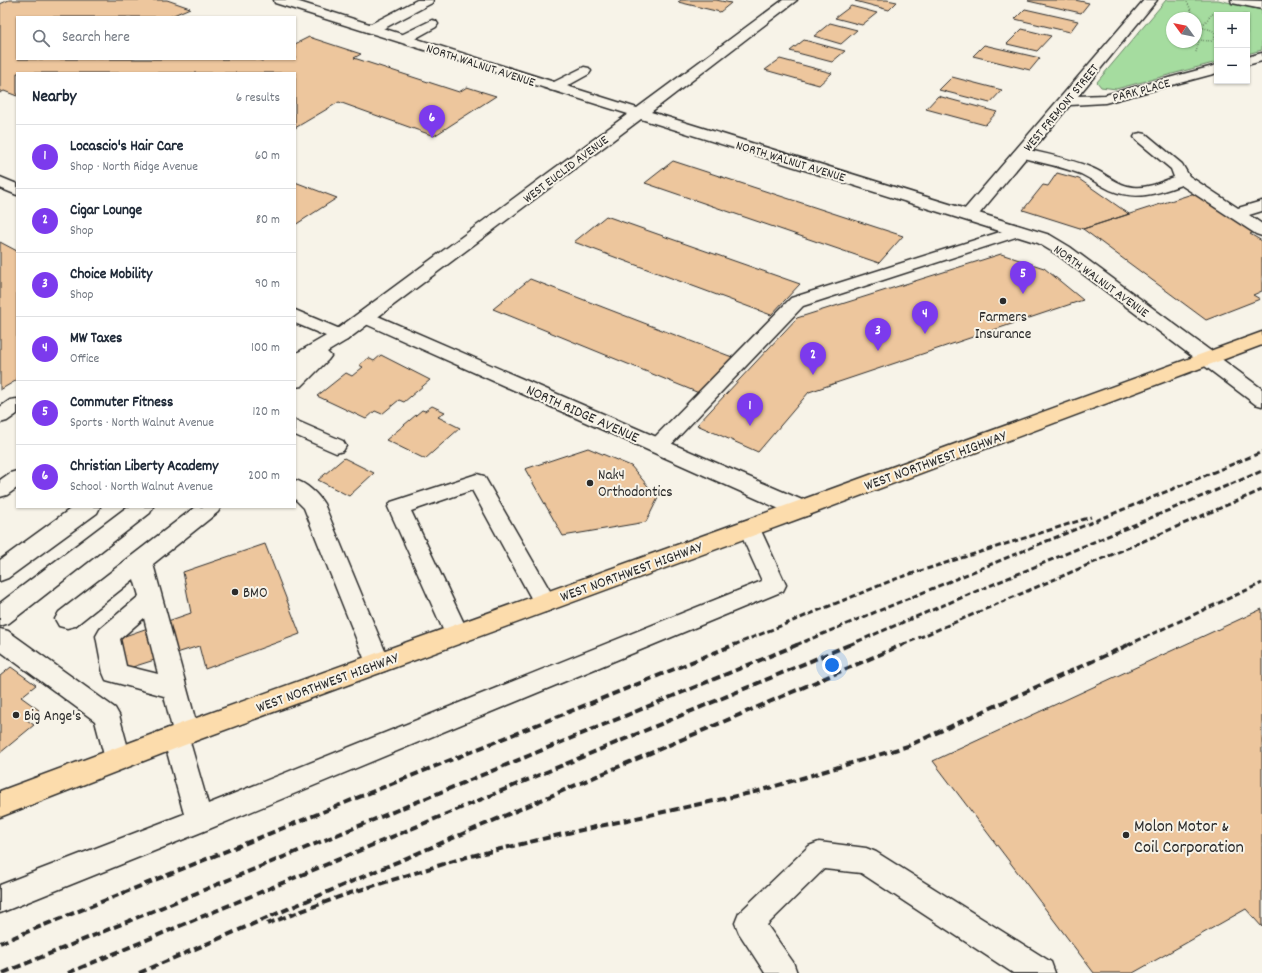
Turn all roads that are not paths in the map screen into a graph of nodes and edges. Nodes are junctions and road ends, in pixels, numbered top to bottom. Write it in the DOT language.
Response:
graph roads {
  1 [pos="280,0"];
  2 [pos="427,0"];
  3 [pos="791,0"];
  4 [pos="1151,0"];
  5 [pos="1237,0"];
  6 [pos="1262,5"];
  7 [pos="432,24"];
  8 [pos="372,29"];
  9 [pos="404,39"];
  10 [pos="1262,57"];
  11 [pos="1250,60"];
  12 [pos="1214,70"];
  13 [pos="584,71"];
  14 [pos="555,87"];
  15 [pos="1064,101"];
  16 [pos="638,113"];
  17 [pos="1141,137"];
  18 [pos="1021,153"];
  19 [pos="1184,179"];
  20 [pos="0,182"];
  21 [pos="16,190"];
  22 [pos="1262,206"];
  23 [pos="1236,214"];
  24 [pos="969,215"];
  25 [pos="1019,231"];
  26 [pos="1262,231"];
  27 [pos="296,316"];
  28 [pos="366,317"];
  29 [pos="340,336"];
  30 [pos="1262,338"];
  31 [pos="1209,358"];
  32 [pos="296,361"];
  33 [pos="296,380"];
  34 [pos="1262,398"];
  35 [pos="16,406"];
  36 [pos="0,416"];
  37 [pos="296,427"];
  38 [pos="336,446"];
  39 [pos="658,446"];
  40 [pos="16,479"];
  41 [pos="296,488"];
  42 [pos="0,490"];
  43 [pos="88,508"];
  44 [pos="141,508"];
  45 [pos="209,508"];
  46 [pos="801,509"];
  47 [pos="749,528"];
  48 [pos="141,561"];
  49 [pos="0,572"];
  50 [pos="150,599"];
  51 [pos="545,603"];
  52 [pos="0,616"];
  53 [pos="66,619"];
  54 [pos="457,634"];
  55 [pos="0,638"];
  56 [pos="378,663"];
  57 [pos="174,688"];
  58 [pos="181,735"];
  59 [pos="118,759"];
  60 [pos="0,804"];
  61 [pos="198,820"];
  62 [pos="0,899"];
  63 [pos="782,973"];
  64 [pos="1040,973"];
  1 -- 8 [label="street, NORTH WALNUT AVENUE"];
  2 -- 8 [label="street"];
  3 -- 16 [label="street, WEST EUCLID AVENUE"];
  4 -- 15 [label="street, WEST FREMONT STREET"];
  5 -- 6 [label="street"];
  7 -- 9 [label="lane"];
  8 -- 9 [label="street, NORTH WALNUT AVENUE"];
  9 -- 14 [label="street, NORTH WALNUT AVENUE"];
  10 -- 11 [label="street"];
  12 -- 15 [label="street, PARK PLACE"];
  13 -- 14 [label="lane"];
  14 -- 16 [label="street, NORTH WALNUT AVENUE"];
  15 -- 18 [label="street, WEST FREMONT STREET"];
  16 -- 24 [label="street, NORTH WALNUT AVENUE"];
  16 -- 28 [label="street, WEST EUCLID AVENUE"];
  17 -- 19 [label="lane"];
  18 -- 19 [label="lane"];
  18 -- 24 [label="street, WEST FREMONT STREET"];
  19 -- 23 [label="lane"];
  20 -- 21 [label="street"];
  22 -- 23 [label="lane"];
  23 -- 26 [label="lane"];
  24 -- 25 [label="street, NORTH WALNUT AVENUE"];
  25 -- 31 [label="street, NORTH WALNUT AVENUE"];
  25 -- 39 [label="lane"];
  27 -- 29 [label="street"];
  28 -- 29 [label="street, WEST EUCLID AVENUE"];
  28 -- 39 [label="street, NORTH RIDGE AVENUE"];
  29 -- 32 [label="street, WEST EUCLID AVENUE"];
  29 -- 33 [label="street, WEST EUCLID AVENUE"];
  30 -- 31 [label="main road, WEST NORTHWEST HIGHWAY"];
  31 -- 34 [label="street, NORTH WALNUT AVENUE"];
  31 -- 46 [label="main road, WEST NORTHWEST HIGHWAY"];
  35 -- 36 [label="lane"];
  37 -- 38 [label="lane"];
  39 -- 46 [label="street, NORTH RIDGE AVENUE"];
  40 -- 42 [label="lane"];
  41 -- 56 [label="lane"];
  43 -- 49 [label="street"];
  44 -- 52 [label="street"];
  45 -- 48 [label="lane"];
  46 -- 47 [label="main road, WEST NORTHWEST HIGHWAY"];
  47 -- 51 [label="main road, WEST NORTHWEST HIGHWAY"];
  47 -- 61 [label="lane"];
  48 -- 50 [label="lane"];
  48 -- 53 [label="lane"];
  50 -- 57 [label="lane"];
  50 -- 57 [label="lane"];
  51 -- 54 [label="main road, WEST NORTHWEST HIGHWAY"];
  51 -- 54 [label="lane"];
  54 -- 56 [label="main road, WEST NORTHWEST HIGHWAY"];
  55 -- 59 [label="lane"];
  56 -- 58 [label="main road, WEST NORTHWEST HIGHWAY"];
  57 -- 58 [label="lane"];
  58 -- 59 [label="main road, WEST NORTHWEST HIGHWAY"];
  58 -- 61 [label="lane"];
  59 -- 60 [label="main road, WEST NORTHWEST HIGHWAY"];
  61 -- 62 [label="lane"];
  63 -- 64 [label="lane"];
}
